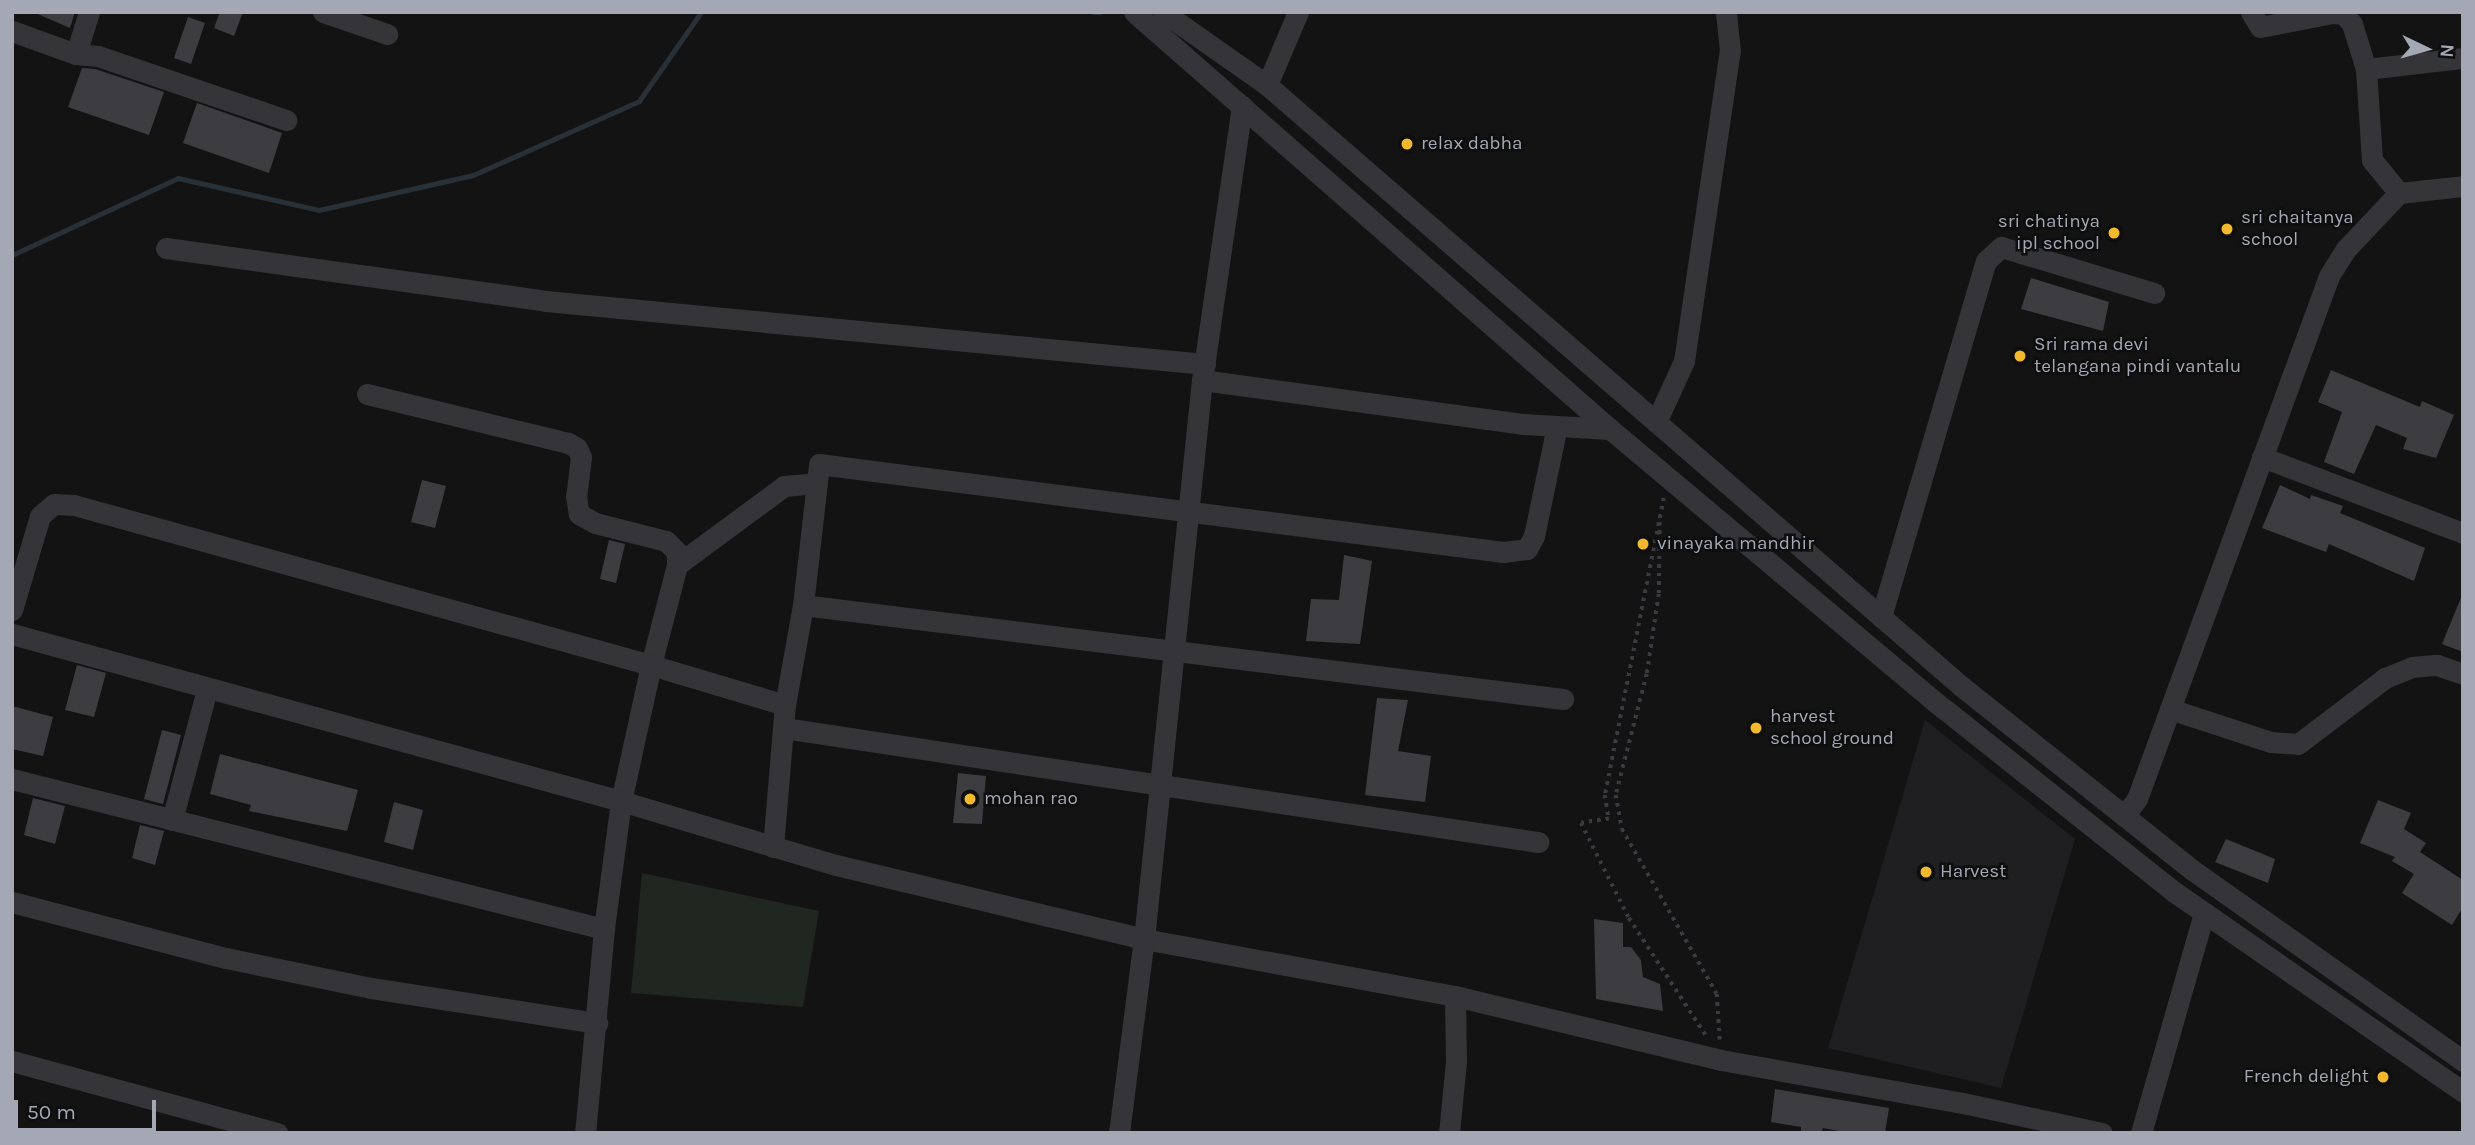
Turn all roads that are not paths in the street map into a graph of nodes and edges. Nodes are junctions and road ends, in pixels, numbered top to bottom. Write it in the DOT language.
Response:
graph roads {
  1 [pos="89,12"];
  2 [pos="323,12"];
  3 [pos="1134,12"];
  4 [pos="1163,12"];
  5 [pos="1298,12"];
  6 [pos="1726,12"];
  7 [pos="2251,12"];
  8 [pos="12,31"];
  9 [pos="387,34"];
  10 [pos="76,54"];
  11 [pos="2463,58"];
  12 [pos="2366,69"];
  13 [pos="1267,85"];
  14 [pos="1242,106"];
  15 [pos="286,120"];
  16 [pos="2463,186"];
  17 [pos="2399,194"];
  18 [pos="166,248"];
  19 [pos="2154,293"];
  20 [pos="1204,372"];
  21 [pos="367,394"];
  22 [pos="1656,422"];
  23 [pos="1557,426"];
  24 [pos="1610,429"];
  25 [pos="2262,457"];
  26 [pos="817,483"];
  27 [pos="1187,512"];
  28 [pos="2463,533"];
  29 [pos="677,565"];
  30 [pos="803,605"];
  31 [pos="12,610"];
  32 [pos="1881,617"];
  33 [pos="12,634"];
  34 [pos="1174,650"];
  35 [pos="651,665"];
  36 [pos="2463,674"];
  37 [pos="207,689"];
  38 [pos="1563,699"];
  39 [pos="785,705"];
  40 [pos="2170,709"];
  41 [pos="784,728"];
  42 [pos="12,779"];
  43 [pos="1159,786"];
  44 [pos="621,801"];
  45 [pos="2124,816"];
  46 [pos="172,820"];
  47 [pos="1538,842"];
  48 [pos="773,847"];
  49 [pos="12,901"];
  50 [pos="2204,913"];
  51 [pos="604,929"];
  52 [pos="1144,939"];
  53 [pos="1455,996"];
  54 [pos="597,1023"];
  55 [pos="12,1061"];
  56 [pos="2463,1061"];
  57 [pos="2463,1092"];
  58 [pos="276,1133"];
  59 [pos="585,1133"];
  60 [pos="1119,1133"];
  61 [pos="1449,1133"];
  62 [pos="2102,1133"];
  63 [pos="2141,1133"];
  1 -- 10 [label="street"];
  2 -- 9 [label="street"];
  3 -- 14 [label="street"];
  4 -- 13 [label="street"];
  5 -- 13 [label="street"];
  6 -- 22 [label="street"];
  7 -- 12 [label="street"];
  8 -- 10 [label="street"];
  10 -- 15 [label="street"];
  11 -- 12 [label="street"];
  12 -- 17 [label="street"];
  13 -- 22 [label="street"];
  14 -- 20 [label="street"];
  14 -- 24 [label="street"];
  16 -- 17 [label="street"];
  17 -- 25 [label="street"];
  18 -- 20 [label="street"];
  19 -- 32 [label="street"];
  20 -- 23 [label="street"];
  20 -- 27 [label="street"];
  21 -- 29 [label="street"];
  22 -- 32 [label="street"];
  23 -- 24 [label="street"];
  23 -- 27 [label="street"];
  24 -- 50 [label="street"];
  25 -- 28 [label="street"];
  25 -- 40 [label="street"];
  26 -- 27 [label="street"];
  26 -- 29 [label="street"];
  26 -- 30 [label="street"];
  27 -- 34 [label="street"];
  29 -- 35 [label="street"];
  30 -- 34 [label="street"];
  30 -- 39 [label="street"];
  31 -- 35 [label="street"];
  32 -- 45 [label="street"];
  33 -- 37 [label="street"];
  34 -- 38 [label="street"];
  34 -- 43 [label="street"];
  35 -- 39 [label="street"];
  35 -- 44 [label="street"];
  36 -- 40 [label="street"];
  37 -- 44 [label="street"];
  37 -- 46 [label="street"];
  39 -- 41 [label="street"];
  40 -- 45 [label="street"];
  41 -- 43 [label="street"];
  41 -- 48 [label="street"];
  42 -- 46 [label="street"];
  43 -- 47 [label="street"];
  43 -- 52 [label="street"];
  44 -- 48 [label="street"];
  44 -- 51 [label="street"];
  45 -- 56 [label="street"];
  46 -- 51 [label="street"];
  48 -- 52 [label="street"];
  49 -- 54 [label="street"];
  50 -- 57 [label="street"];
  50 -- 63 [label="street"];
  51 -- 54 [label="street"];
  52 -- 53 [label="street"];
  52 -- 60 [label="street"];
  53 -- 61 [label="street"];
  53 -- 62 [label="street"];
  54 -- 59 [label="street"];
  55 -- 58 [label="street"];
}
